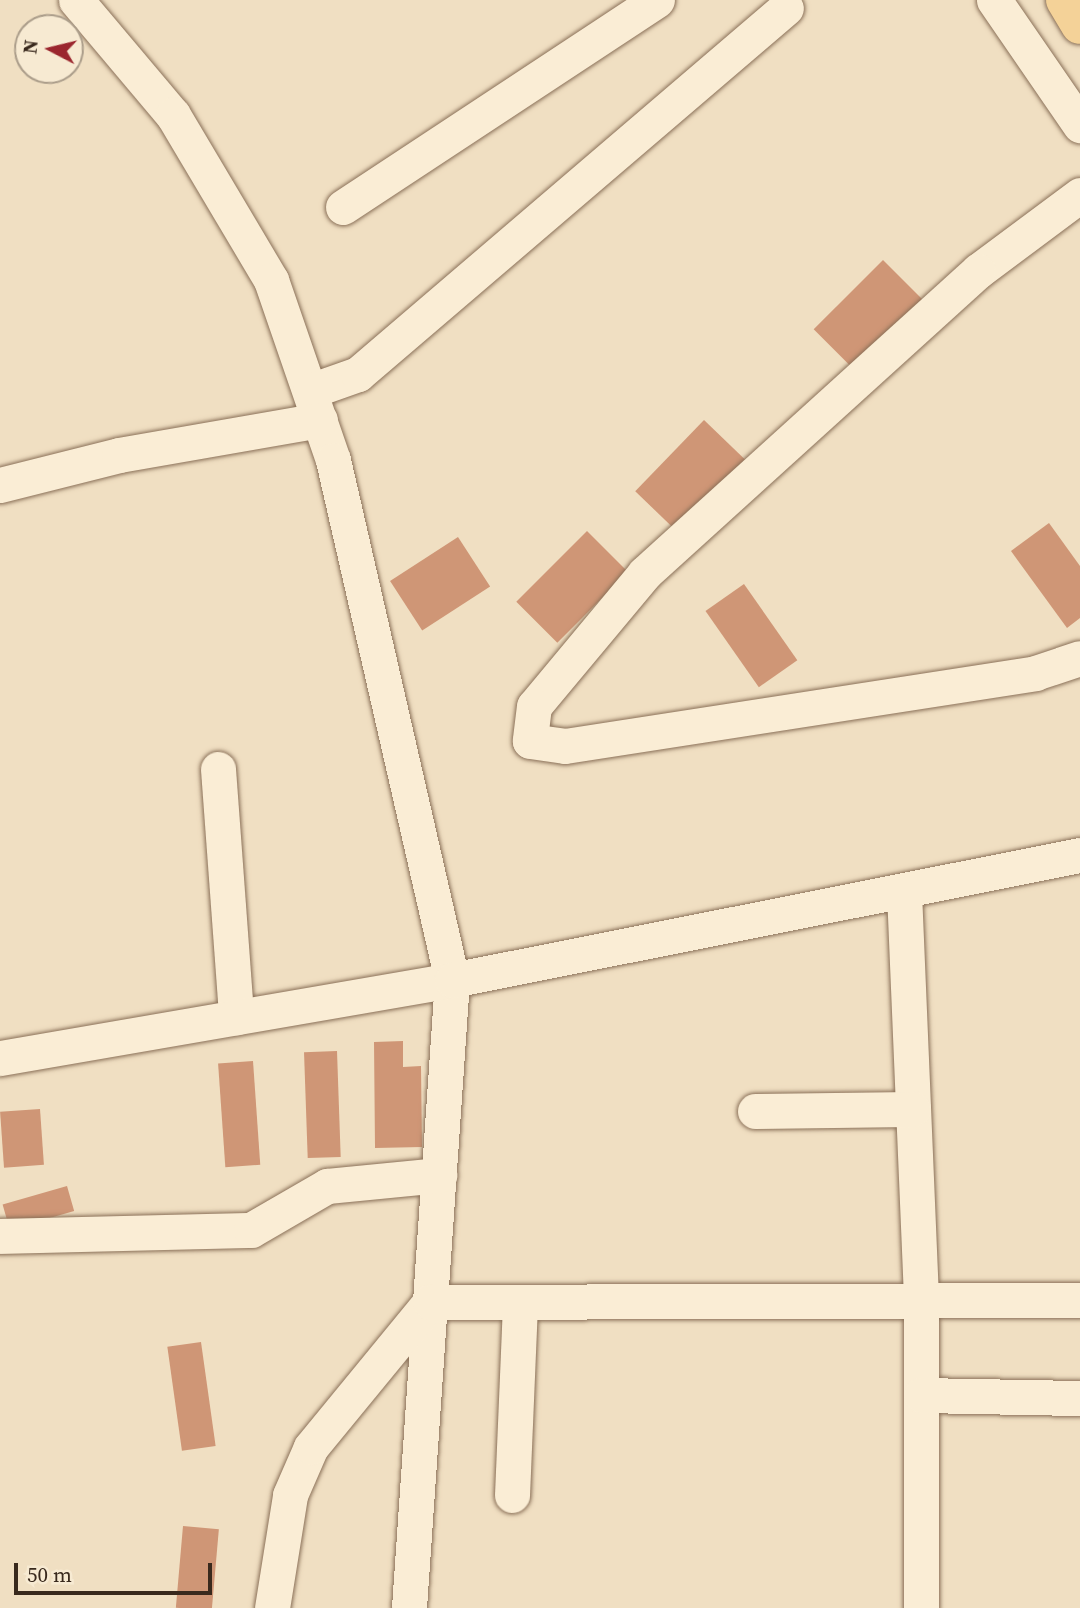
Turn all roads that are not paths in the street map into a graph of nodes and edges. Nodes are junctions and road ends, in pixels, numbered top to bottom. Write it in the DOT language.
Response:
graph roads {
  1 [pos="76,0"];
  2 [pos="657,0"];
  3 [pos="994,0"];
  4 [pos="1065,0"];
  5 [pos="786,8"];
  6 [pos="1080,25"];
  7 [pos="1080,125"];
  8 [pos="1080,195"];
  9 [pos="343,206"];
  10 [pos="315,405"];
  11 [pos="0,485"];
  12 [pos="1080,657"];
  13 [pos="218,769"];
  14 [pos="1080,855"];
  15 [pos="904,892"];
  16 [pos="452,980"];
  17 [pos="236,1017"];
  18 [pos="0,1058"];
  19 [pos="913,1109"];
  20 [pos="755,1111"];
  21 [pos="439,1175"];
  22 [pos="0,1236"];
  23 [pos="1080,1300"];
  24 [pos="430,1302"];
  25 [pos="921,1302"];
  26 [pos="520,1304"];
  27 [pos="921,1395"];
  28 [pos="1080,1398"];
  29 [pos="512,1495"];
  30 [pos="272,1608"];
  31 [pos="409,1608"];
  32 [pos="921,1608"];
  1 -- 10 [label="street"];
  2 -- 9 [label="street"];
  3 -- 7 [label="street"];
  4 -- 6 [label="main road"];
  5 -- 10 [label="street"];
  8 -- 12 [label="street"];
  10 -- 11 [label="street"];
  10 -- 16 [label="street"];
  13 -- 17 [label="street"];
  14 -- 15 [label="street"];
  15 -- 16 [label="street"];
  15 -- 19 [label="street"];
  16 -- 17 [label="street"];
  16 -- 21 [label="street"];
  17 -- 18 [label="street"];
  19 -- 20 [label="street"];
  19 -- 25 [label="street"];
  21 -- 22 [label="street"];
  21 -- 24 [label="street"];
  23 -- 25 [label="street"];
  24 -- 26 [label="street"];
  24 -- 30 [label="street"];
  24 -- 31 [label="street"];
  25 -- 26 [label="street"];
  25 -- 27 [label="street"];
  26 -- 29 [label="street"];
  27 -- 28 [label="street"];
  27 -- 32 [label="street"];
}
